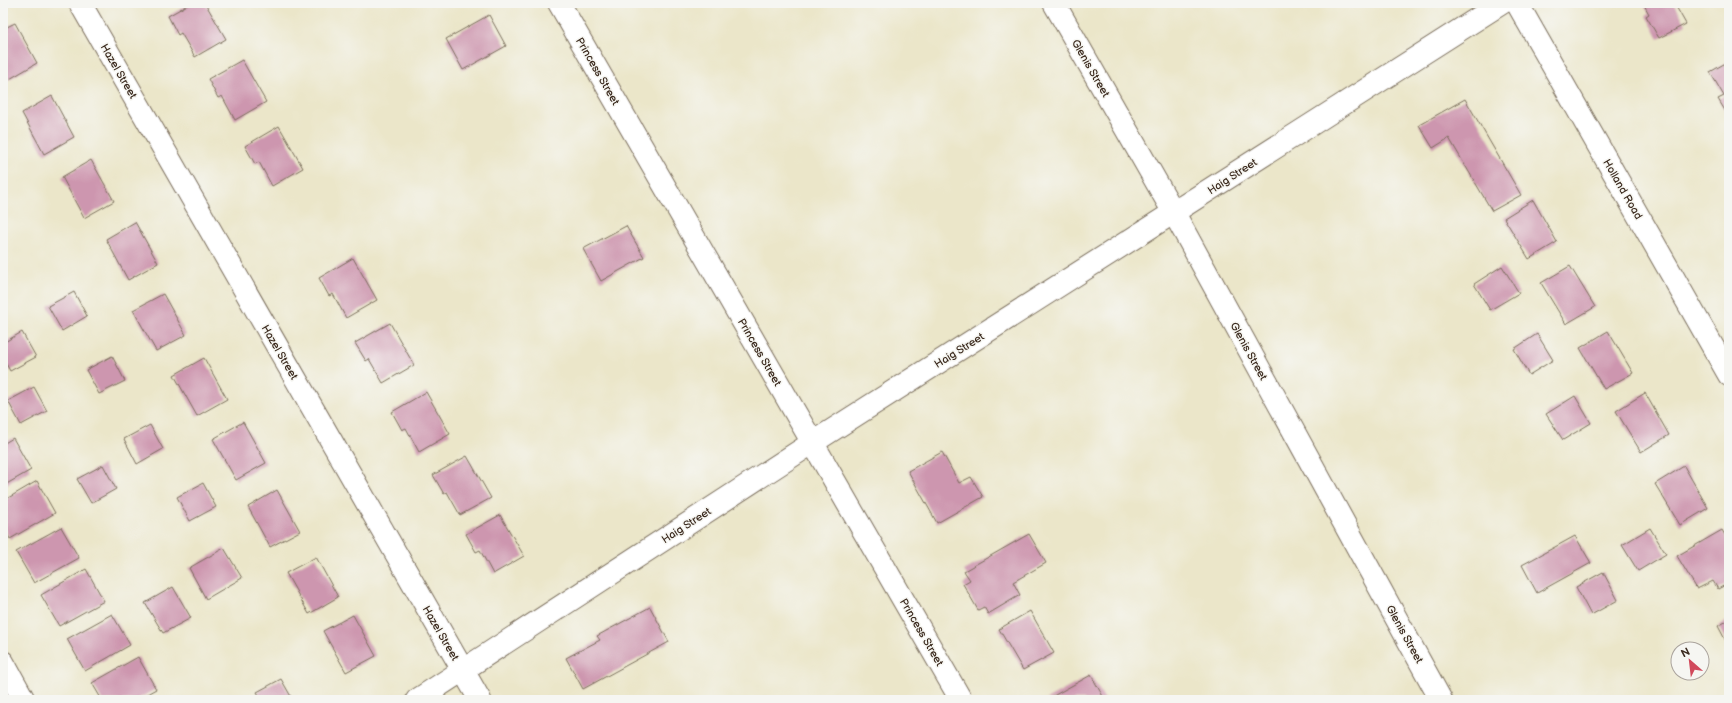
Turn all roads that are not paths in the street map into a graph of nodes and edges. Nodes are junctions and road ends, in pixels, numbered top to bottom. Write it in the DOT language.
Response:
graph roads {
  1 [pos="80,3"];
  2 [pos="559,3"];
  3 [pos="1054,3"];
  4 [pos="1502,3"];
  5 [pos="1517,3"];
  6 [pos="1174,213"];
  7 [pos="1729,376"];
  8 [pos="812,443"];
  9 [pos="3,662"];
  10 [pos="463,670"];
  11 [pos="24,700"];
  12 [pos="417,700"];
  13 [pos="480,700"];
  14 [pos="961,700"];
  15 [pos="1441,700"];
  1 -- 10 [label="street, Hazel Street"];
  2 -- 8 [label="street, Princess Street"];
  3 -- 6 [label="street, Glenis Street"];
  4 -- 6 [label="street, Haig Street"];
  5 -- 7 [label="street, Holland Road"];
  6 -- 8 [label="street, Haig Street"];
  6 -- 15 [label="street, Glenis Street"];
  8 -- 10 [label="street, Haig Street"];
  8 -- 14 [label="street, Princess Street"];
  9 -- 11 [label="street"];
  10 -- 12 [label="street, Haig Street"];
  10 -- 13 [label="street, Hazel Street"];
}
